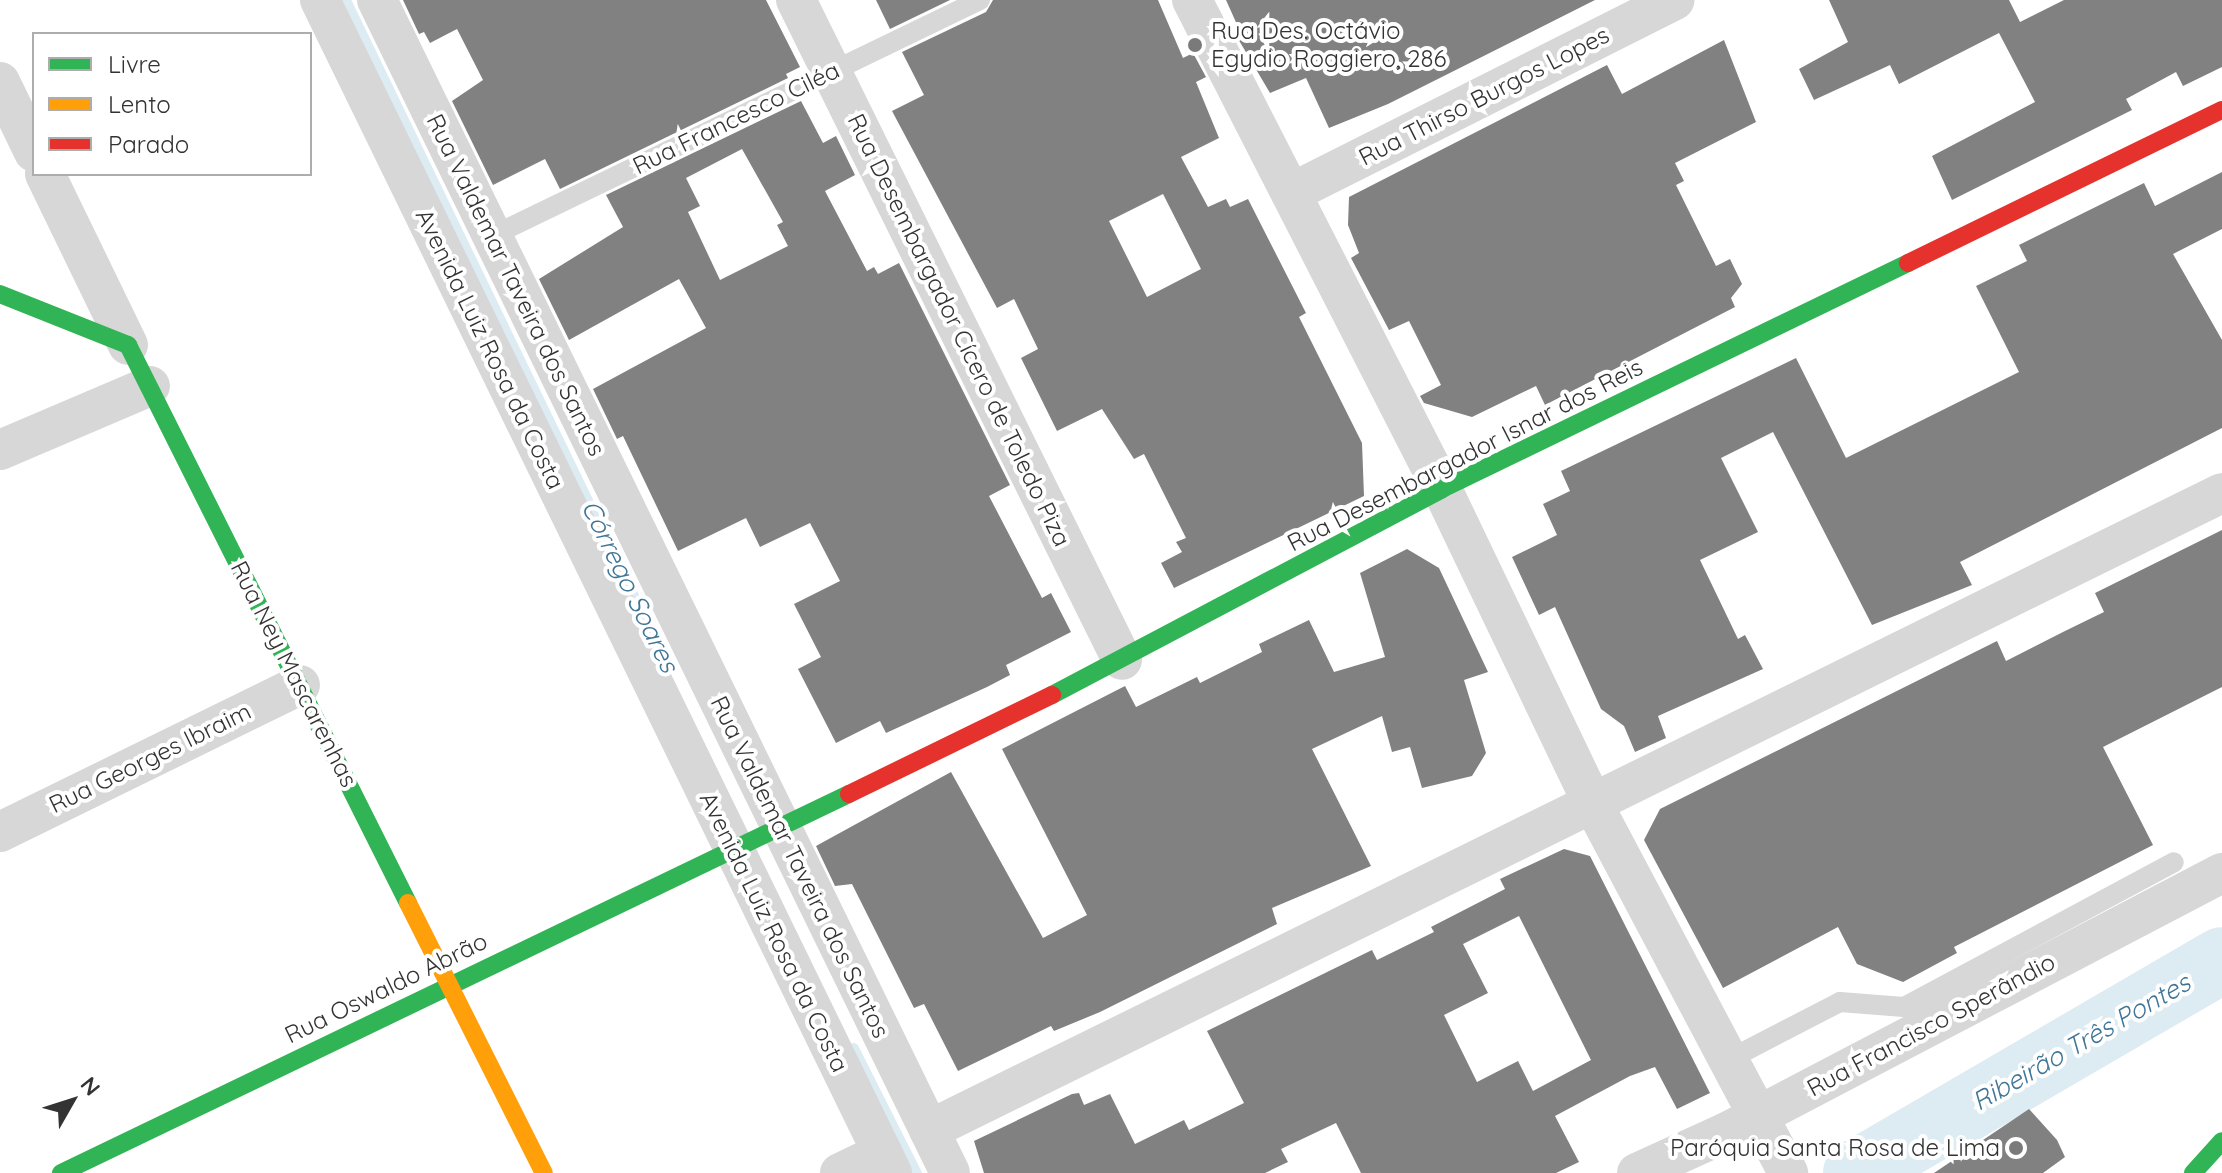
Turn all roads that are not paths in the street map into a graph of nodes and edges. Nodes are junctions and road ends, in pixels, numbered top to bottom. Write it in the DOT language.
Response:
graph roads {
  1 [pos="320,0"];
  2 [pos="377,0"];
  3 [pos="796,0"];
  4 [pos="980,0"];
  5 [pos="1192,0"];
  6 [pos="1674,0"];
  7 [pos="832,71"];
  8 [pos="0,82"];
  9 [pos="2222,110"];
  10 [pos="32,148"];
  11 [pos="46,176"];
  12 [pos="1293,192"];
  13 [pos="492,236"];
  14 [pos="0,294"];
  15 [pos="128,345"];
  16 [pos="150,386"];
  17 [pos="0,450"];
  18 [pos="1442,489"];
  19 [pos="2222,493"];
  20 [pos="1122,660"];
  21 [pos="300,685"];
  22 [pos="1594,806"];
  23 [pos="0,832"];
  24 [pos="754,840"];
  25 [pos="2174,862"];
  26 [pos="2222,873"];
  27 [pos="449,983"];
  28 [pos="1728,1060"];
  29 [pos="1757,1116"];
  30 [pos="929,1130"];
  31 [pos="2222,1141"];
  32 [pos="887,1163"];
  33 [pos="1784,1165"];
  34 [pos="61,1173"];
  35 [pos="544,1173"];
  36 [pos="840,1173"];
  37 [pos="950,1173"];
  38 [pos="1637,1173"];
  39 [pos="2193,1173"];
  1 -- 24 [label="street, Avenida Luiz Rosa da Costa"];
  2 -- 13 [label="street, Rua Valdemar Taveira dos Santos"];
  3 -- 7 [label="street, Rua Desembargador Cícero de Toledo Piza"];
  4 -- 7 [label="lane, Rua Francesco Ciléa"];
  5 -- 12 [label="street"];
  6 -- 12 [label="street, Rua Thirso Burgos Lopes"];
  7 -- 13 [label="lane, Rua Francesco Ciléa"];
  7 -- 20 [label="street, Rua Desembargador Cícero de Toledo Piza"];
  8 -- 10 [label="street"];
  9 -- 18 [label="street, Rua Desembargador Isnar dos Reis"];
  11 -- 15 [label="street, Rua Ney Mascarenhas"];
  12 -- 18 [label="street"];
  13 -- 24 [label="street, Rua Valdemar Taveira dos Santos"];
  14 -- 15 [label="street"];
  15 -- 16 [label="street, Rua Ney Mascarenhas"];
  16 -- 17 [label="street"];
  16 -- 21 [label="street, Rua Ney Mascarenhas"];
  18 -- 20 [label="street, Rua Desembargador Isnar dos Reis"];
  18 -- 22 [label="street"];
  19 -- 22 [label="street"];
  20 -- 24 [label="street, Rua Desembargador Isnar dos Reis"];
  21 -- 23 [label="street, Rua Georges Ibraim"];
  21 -- 27 [label="street, Rua Ney Mascarenhas"];
  22 -- 28 [label="street"];
  22 -- 30 [label="street"];
  24 -- 27 [label="street, Rua Oswaldo Abrão"];
  24 -- 30 [label="street, Rua Valdemar Taveira dos Santos"];
  24 -- 32 [label="street, Avenida Luiz Rosa da Costa"];
  25 -- 28 [label="lane"];
  26 -- 29 [label="street, Rua Francisco Sperândio"];
  27 -- 34 [label="street, Rua Oswaldo Abrão"];
  27 -- 35 [label="street, Rua Ney Mascarenhas"];
  28 -- 29 [label="street"];
  29 -- 33 [label="street"];
  29 -- 38 [label="street, Rua Francisco Sperândio"];
  30 -- 37 [label="street, Rua Valdemar Taveira dos Santos"];
  31 -- 39 [label="street"];
  32 -- 36 [label="street"];
}
